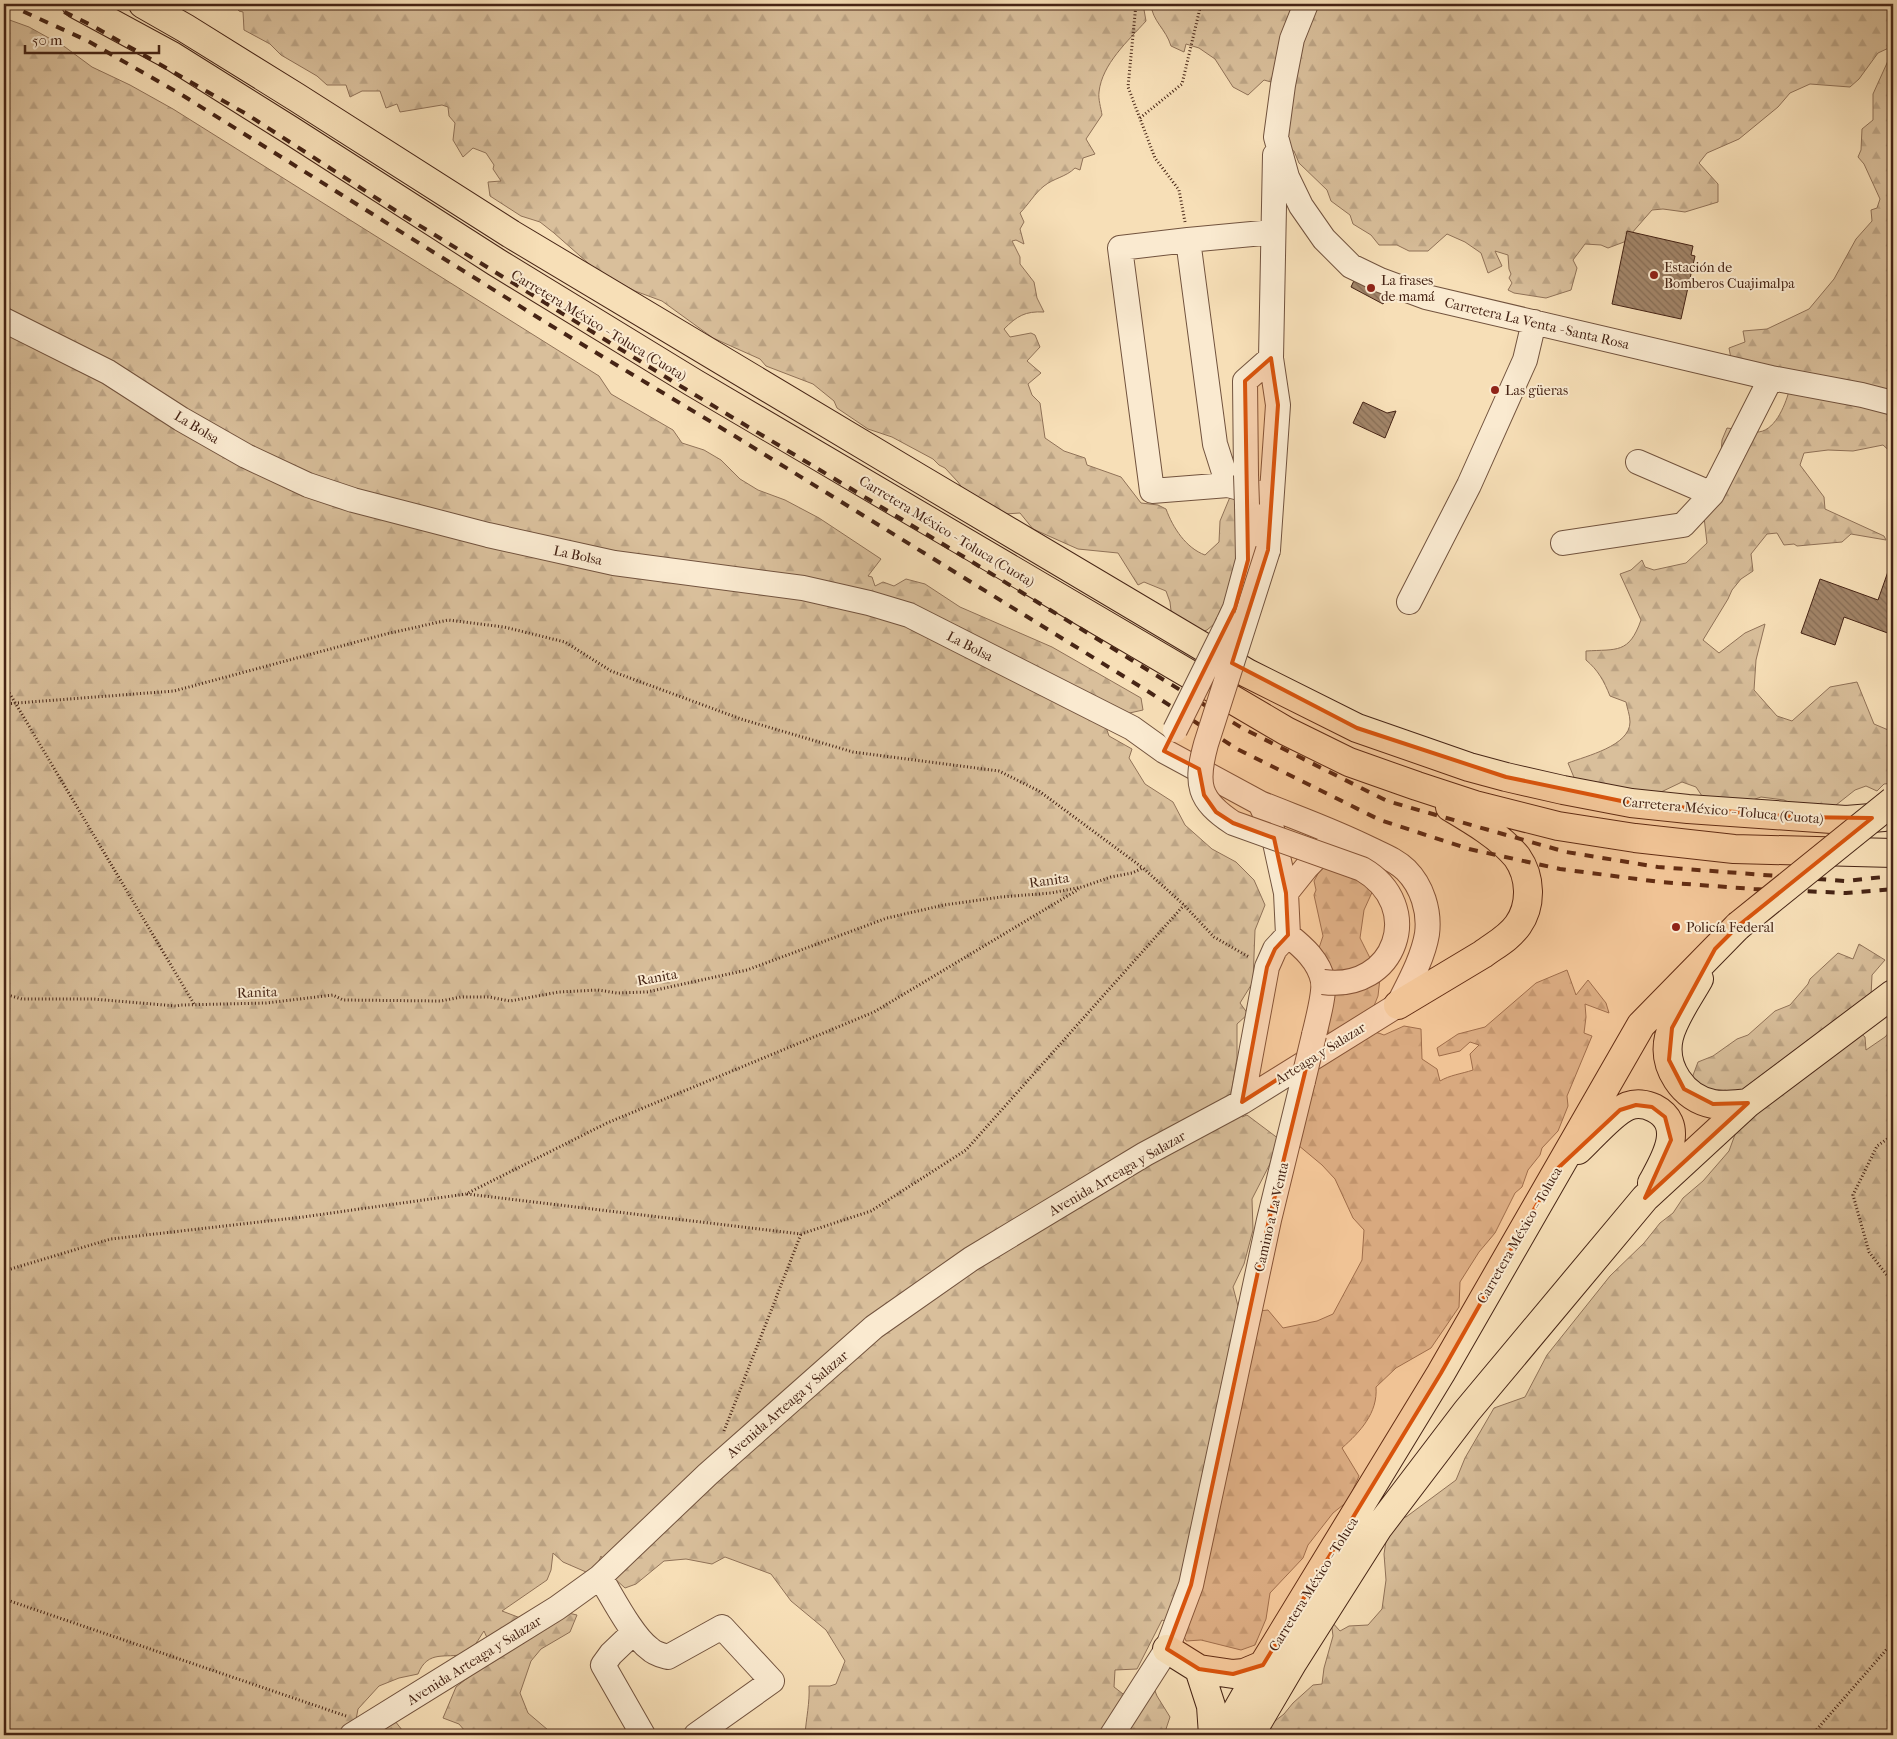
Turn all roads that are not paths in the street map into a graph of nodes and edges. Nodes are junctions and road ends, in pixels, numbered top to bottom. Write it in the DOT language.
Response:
graph roads {
  1 [pos="76,4"];
  2 [pos="142,4"];
  3 [pos="1306,4"];
  4 [pos="1276,137"];
  5 [pos="1273,232"];
  6 [pos="1188,240"];
  7 [pos="4,320"];
  8 [pos="1534,322"];
  9 [pos="1271,358"];
  10 [pos="1771,378"];
  11 [pos="1893,403"];
  12 [pos="1638,462"];
  13 [pos="1237,480"];
  14 [pos="1712,494"];
  15 [pos="1271,496"];
  16 [pos="1563,543"];
  17 [pos="1409,602"];
  18 [pos="1164,751"];
  19 [pos="1417,786"];
  20 [pos="1893,801"];
  21 [pos="1260,803"];
  22 [pos="1893,816"];
  23 [pos="1893,827"];
  24 [pos="1339,833"];
  25 [pos="1639,839"];
  26 [pos="1893,853"];
  27 [pos="1286,893"];
  28 [pos="1288,935"];
  29 [pos="1715,949"];
  30 [pos="1323,982"];
  31 [pos="1893,994"];
  32 [pos="1398,1004"];
  33 [pos="1242,1102"];
  34 [pos="1748,1103"];
  35 [pos="1557,1169"];
  36 [pos="1645,1198"];
  37 [pos="600,1577"];
  38 [pos="634,1632"];
  39 [pos="1167,1649"];
  40 [pos="1263,1665"];
  41 [pos="1199,1669"];
  42 [pos="362,1730"];
  43 [pos="643,1735"];
  44 [pos="696,1735"];
  45 [pos="1112,1735"];
  46 [pos="1213,1735"];
  47 [pos="1223,1735"];
  48 [pos="1250,1735"];
  1 -- 19 [label="main road, Carretera México - Toluca (Cuota)"];
  2 -- 22 [label="main road, Carretera México - Toluca (Cuota)"];
  3 -- 4 [label="street, Carretera La Venta - Santa Rosa"];
  4 -- 5 [label="street"];
  4 -- 8 [label="street, Carretera La Venta - Santa Rosa"];
  5 -- 6 [label="street"];
  5 -- 9 [label="street"];
  6 -- 13 [label="street"];
  6 -- 13 [label="street"];
  7 -- 18 [label="street, La Bolsa"];
  8 -- 10 [label="street, Carretera La Venta - Santa Rosa"];
  8 -- 17 [label="street"];
  9 -- 13 [label="street"];
  9 -- 15 [label="street"];
  10 -- 11 [label="street, Carretera La Venta - Santa Rosa"];
  10 -- 14 [label="street"];
  12 -- 14 [label="street"];
  13 -- 15 [label="street"];
  13 -- 18 [label="street, bridge"];
  14 -- 16 [label="street"];
  15 -- 30 [label="street, bridge"];
  18 -- 21 [label="street"];
  19 -- 25 [label="main road, Carretera México - Toluca (Cuota)"];
  19 -- 32 [label="main road"];
  20 -- 29 [label="main road, Carretera México - Toluca, bridge"];
  21 -- 24 [label="street"];
  21 -- 27 [label="street"];
  23 -- 25 [label="main road"];
  24 -- 27 [label="street"];
  24 -- 32 [label="street"];
  25 -- 26 [label="main road, Carretera México - Toluca (Cuota)"];
  27 -- 28 [label="street"];
  28 -- 30 [label="street"];
  28 -- 33 [label="street"];
  29 -- 34 [label="main road"];
  29 -- 35 [label="main road, Carretera México - Toluca"];
  30 -- 39 [label="street, Camino a La Venta, bridge"];
  31 -- 34 [label="main road, Carretera México - Toluca"];
  32 -- 33 [label="street, Arteaga y Salazar"];
  33 -- 37 [label="street, Avenida Arteaga y Salazar"];
  34 -- 36 [label="main road, Carretera México - Toluca"];
  35 -- 36 [label="main road"];
  35 -- 40 [label="main road, Carretera México - Toluca"];
  36 -- 48 [label="main road, Carretera México - Toluca"];
  37 -- 38 [label="street"];
  37 -- 42 [label="street, Avenida Arteaga y Salazar"];
  38 -- 43 [label="street"];
  38 -- 44 [label="street"];
  39 -- 41 [label="main road"];
  39 -- 45 [label="street, Camino a La Venta"];
  40 -- 41 [label="main road"];
  40 -- 47 [label="main road, Carretera México - Toluca"];
  41 -- 46 [label="main road"];
}
